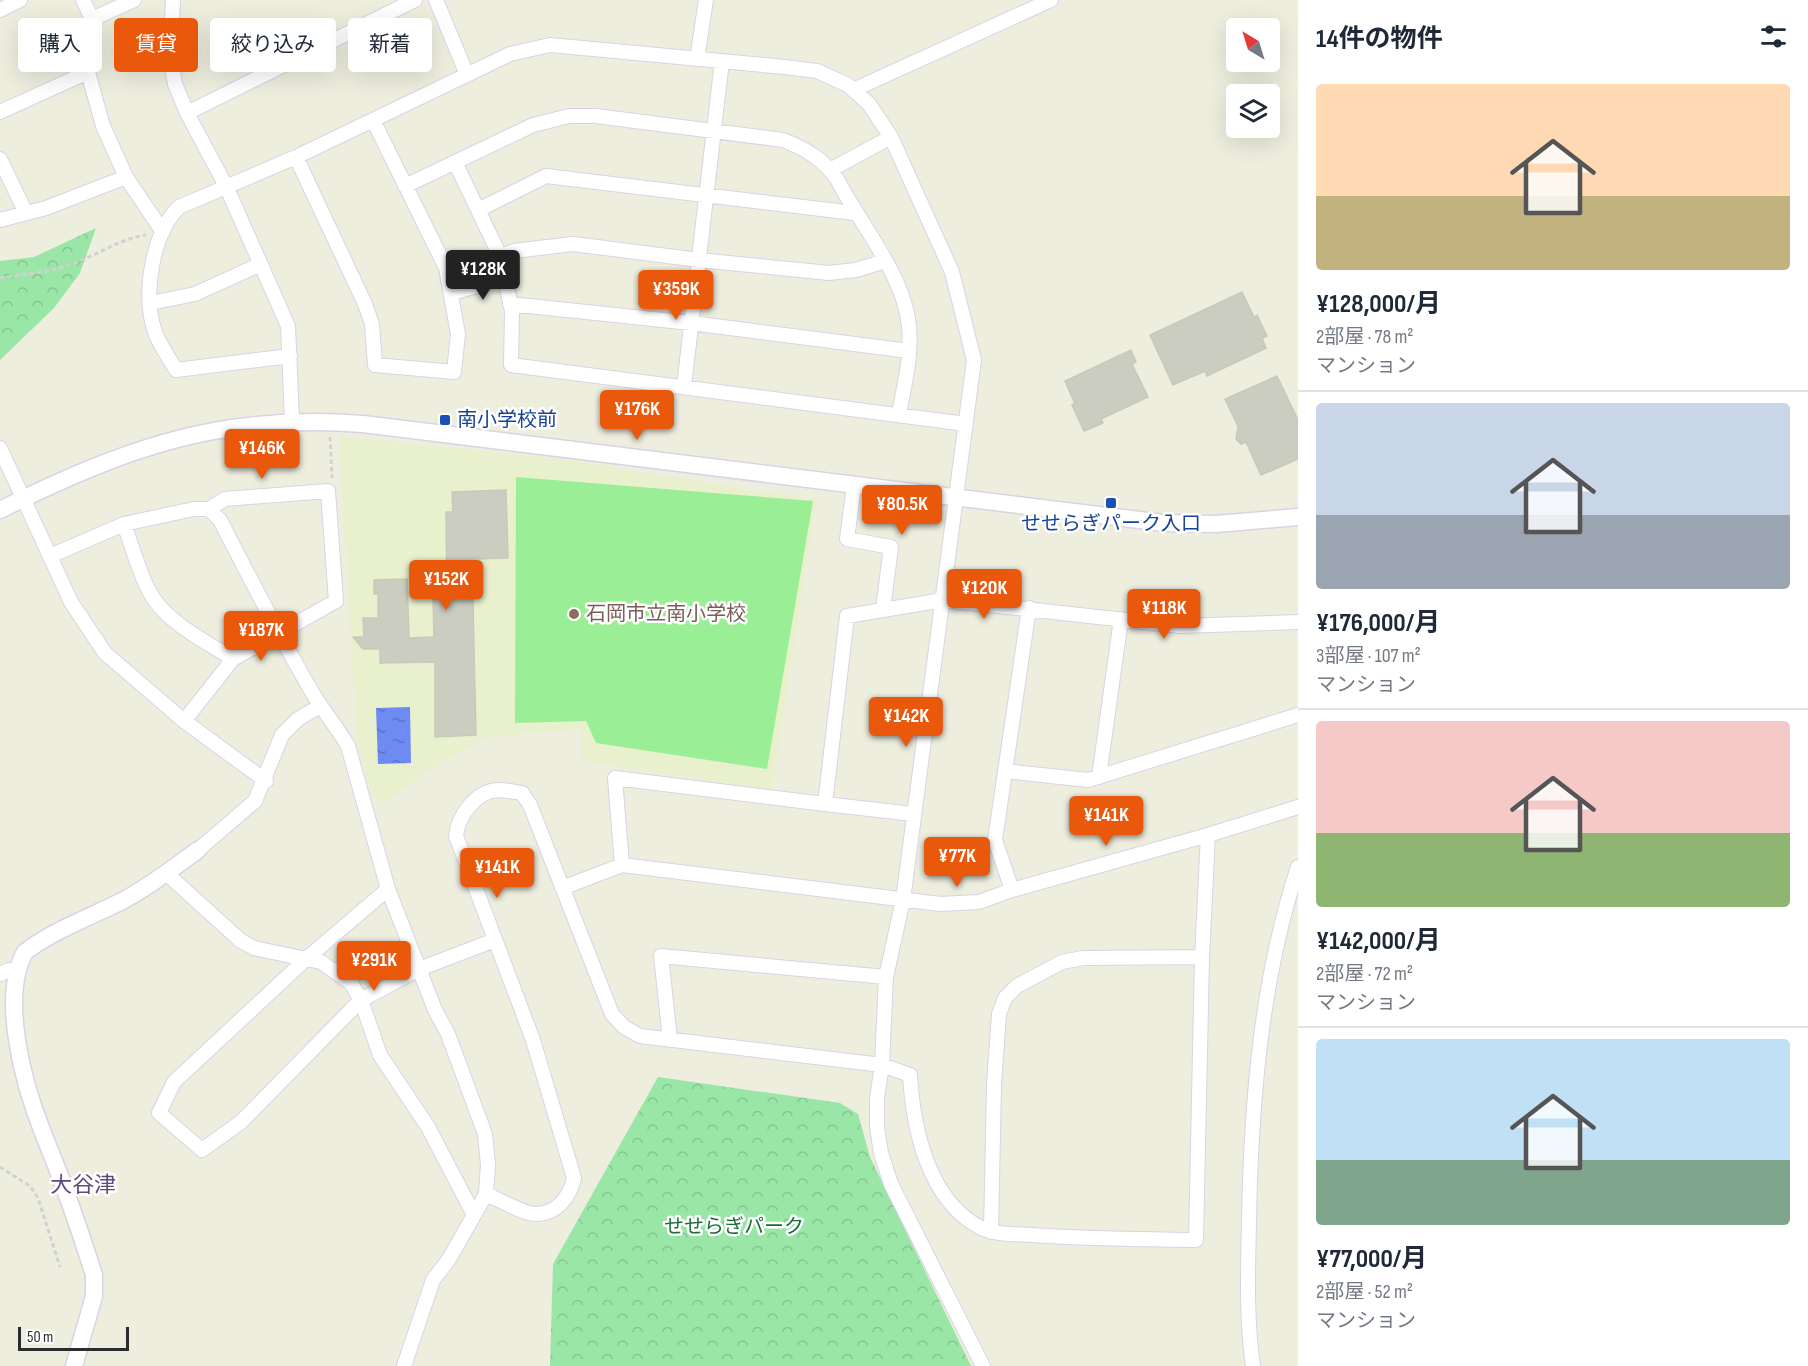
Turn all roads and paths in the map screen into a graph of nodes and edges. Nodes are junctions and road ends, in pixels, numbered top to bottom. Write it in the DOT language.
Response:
graph roads {
  1 [pos="20,0"];
  2 [pos="83,0"];
  3 [pos="134,0"];
  4 [pos="173,0"];
  5 [pos="415,0"];
  6 [pos="436,0"];
  7 [pos="706,0"];
  8 [pos="1051,0"];
  9 [pos="0,10"];
  10 [pos="92,18"];
  11 [pos="94,18"];
  12 [pos="697,59"];
  13 [pos="722,61"];
  14 [pos="88,72"];
  15 [pos="467,75"];
  16 [pos="853,90"];
  17 [pos="0,112"];
  18 [pos="187,112"];
  19 [pos="373,120"];
  20 [pos="713,131"];
  21 [pos="891,137"];
  22 [pos="296,157"];
  23 [pos="0,159"];
  24 [pos="455,162"];
  25 [pos="830,170"];
  26 [pos="126,177"];
  27 [pos="226,186"];
  28 [pos="405,186"];
  29 [pos="706,195"];
  30 [pos="478,210"];
  31 [pos="26,213"];
  32 [pos="854,213"];
  33 [pos="0,220"];
  34 [pos="163,232"];
  35 [pos="500,256"];
  36 [pos="699,260"];
  37 [pos="885,261"];
  38 [pos="261,264"];
  39 [pos="0,278"];
  40 [pos="506,278"];
  41 [pos="452,293"];
  42 [pos="150,303"];
  43 [pos="510,304"];
  44 [pos="692,323"];
  45 [pos="909,351"];
  46 [pos="290,356"];
  47 [pos="684,386"];
  48 [pos="900,414"];
  49 [pos="292,421"];
  50 [pos="329,421"];
  51 [pos="966,424"];
  52 [pos="0,448"];
  53 [pos="854,486"];
  54 [pos="328,491"];
  55 [pos="24,498"];
  56 [pos="956,498"];
  57 [pos="209,509"];
  58 [pos="0,510"];
  59 [pos="1298,517"];
  60 [pos="124,524"];
  61 [pos="50,556"];
  62 [pos="943,600"];
  63 [pos="1029,608"];
  64 [pos="883,609"];
  65 [pos="1121,619"];
  66 [pos="1298,622"];
  67 [pos="279,634"];
  68 [pos="234,659"];
  69 [pos="320,706"];
  70 [pos="1298,716"];
  71 [pos="184,721"];
  72 [pos="1005,771"];
  73 [pos="1099,777"];
  74 [pos="266,781"];
  75 [pos="825,804"];
  76 [pos="1298,807"];
  77 [pos="913,814"];
  78 [pos="1208,835"];
  79 [pos="198,850"];
  80 [pos="622,865"];
  81 [pos="1298,867"];
  82 [pos="166,873"];
  83 [pos="562,888"];
  84 [pos="388,889"];
  85 [pos="1012,890"];
  86 [pos="903,900"];
  87 [pos="495,940"];
  88 [pos="1202,957"];
  89 [pos="306,958"];
  90 [pos="419,969"];
  91 [pos="4,972"];
  92 [pos="886,977"];
  93 [pos="361,1000"];
  94 [pos="670,1039"];
  95 [pos="882,1065"];
  96 [pos="0,1167"];
  97 [pos="486,1194"];
  98 [pos="474,1215"];
  99 [pos="991,1232"];
  100 [pos="60,1267"];
  101 [pos="74,1366"];
  102 [pos="404,1366"];
  103 [pos="983,1366"];
  104 [pos="1253,1366"];
  1 -- 9 [label="street"];
  2 -- 10 [label="street"];
  3 -- 11 [label="street"];
  4 -- 18 [label="street"];
  5 -- 18 [label="street"];
  6 -- 15 [label="street"];
  7 -- 12 [label="street"];
  8 -- 16 [label="street"];
  12 -- 13 [label="street"];
  12 -- 15 [label="street"];
  13 -- 16 [label="street"];
  13 -- 20 [label="street"];
  14 -- 17 [label="street"];
  14 -- 26 [label="street"];
  15 -- 19 [label="street"];
  16 -- 21 [label="street"];
  18 -- 27 [label="street"];
  19 -- 22 [label="street"];
  19 -- 28 [label="street"];
  20 -- 24 [label="street"];
  20 -- 25 [label="street"];
  20 -- 29 [label="street"];
  21 -- 25 [label="street"];
  21 -- 51 [label="street"];
  22 -- 27 [label="street"];
  22 -- 41 [label="street"];
  23 -- 31 [label="street"];
  24 -- 28 [label="street"];
  24 -- 30 [label="street"];
  25 -- 32 [label="street"];
  26 -- 31 [label="street"];
  26 -- 34 [label="street"];
  27 -- 34 [label="street"];
  27 -- 38 [label="street"];
  28 -- 41 [label="street"];
  29 -- 30 [label="street"];
  29 -- 32 [label="street"];
  29 -- 36 [label="street"];
  30 -- 35 [label="street"];
  31 -- 33 [label="street"];
  32 -- 37 [label="street"];
  34 -- 39 [label="path"];
  34 -- 42 [label="street"];
  35 -- 36 [label="street"];
  35 -- 40 [label="street"];
  36 -- 37 [label="street"];
  36 -- 44 [label="street"];
  37 -- 45 [label="street"];
  38 -- 42 [label="street"];
  38 -- 46 [label="street"];
  40 -- 41 [label="street"];
  40 -- 43 [label="street"];
  42 -- 46 [label="street"];
  43 -- 44 [label="street"];
  43 -- 47 [label="street"];
  44 -- 45 [label="street"];
  44 -- 47 [label="street"];
  45 -- 48 [label="street"];
  46 -- 49 [label="street"];
  47 -- 48 [label="street"];
  48 -- 51 [label="street"];
  49 -- 50 [label="street"];
  49 -- 55 [label="street"];
  50 -- 53 [label="street"];
  50 -- 54 [label="path"];
  51 -- 56 [label="street"];
  52 -- 55 [label="street"];
  53 -- 56 [label="street"];
  53 -- 64 [label="street"];
  54 -- 57 [label="street"];
  54 -- 67 [label="street"];
  55 -- 58 [label="street"];
  55 -- 61 [label="street"];
  56 -- 59 [label="street"];
  56 -- 62 [label="street"];
  57 -- 60 [label="street"];
  57 -- 67 [label="street"];
  60 -- 61 [label="street"];
  60 -- 68 [label="street"];
  61 -- 71 [label="street"];
  62 -- 63 [label="street"];
  62 -- 64 [label="street"];
  62 -- 77 [label="street"];
  63 -- 65 [label="street"];
  63 -- 72 [label="street"];
  64 -- 75 [label="street"];
  65 -- 66 [label="street"];
  65 -- 73 [label="street"];
  67 -- 68 [label="street"];
  67 -- 69 [label="street"];
  68 -- 71 [label="street"];
  69 -- 74 [label="street"];
  69 -- 84 [label="street"];
  70 -- 73 [label="street"];
  71 -- 74 [label="street"];
  72 -- 73 [label="street"];
  72 -- 85 [label="street"];
  74 -- 79 [label="street"];
  75 -- 77 [label="street"];
  75 -- 80 [label="street"];
  76 -- 78 [label="street"];
  77 -- 86 [label="street"];
  78 -- 85 [label="street"];
  78 -- 88 [label="street"];
  79 -- 82 [label="street"];
  80 -- 83 [label="street"];
  80 -- 86 [label="street"];
  81 -- 104 [label="street"];
  82 -- 89 [label="street"];
  82 -- 91 [label="street"];
  83 -- 87 [label="street"];
  83 -- 94 [label="street"];
  84 -- 89 [label="street"];
  84 -- 90 [label="street"];
  85 -- 86 [label="street"];
  86 -- 92 [label="street"];
  87 -- 90 [label="street"];
  87 -- 97 [label="street"];
  88 -- 99 [label="street"];
  88 -- 99 [label="street"];
  89 -- 93 [label="street"];
  89 -- 93 [label="street"];
  90 -- 93 [label="street"];
  90 -- 97 [label="street"];
  91 -- 101 [label="street"];
  92 -- 94 [label="street"];
  92 -- 95 [label="street"];
  93 -- 98 [label="street"];
  94 -- 95 [label="street"];
  95 -- 99 [label="street"];
  95 -- 103 [label="street"];
  96 -- 100 [label="path"];
  97 -- 98 [label="street"];
  98 -- 102 [label="street"];
}
